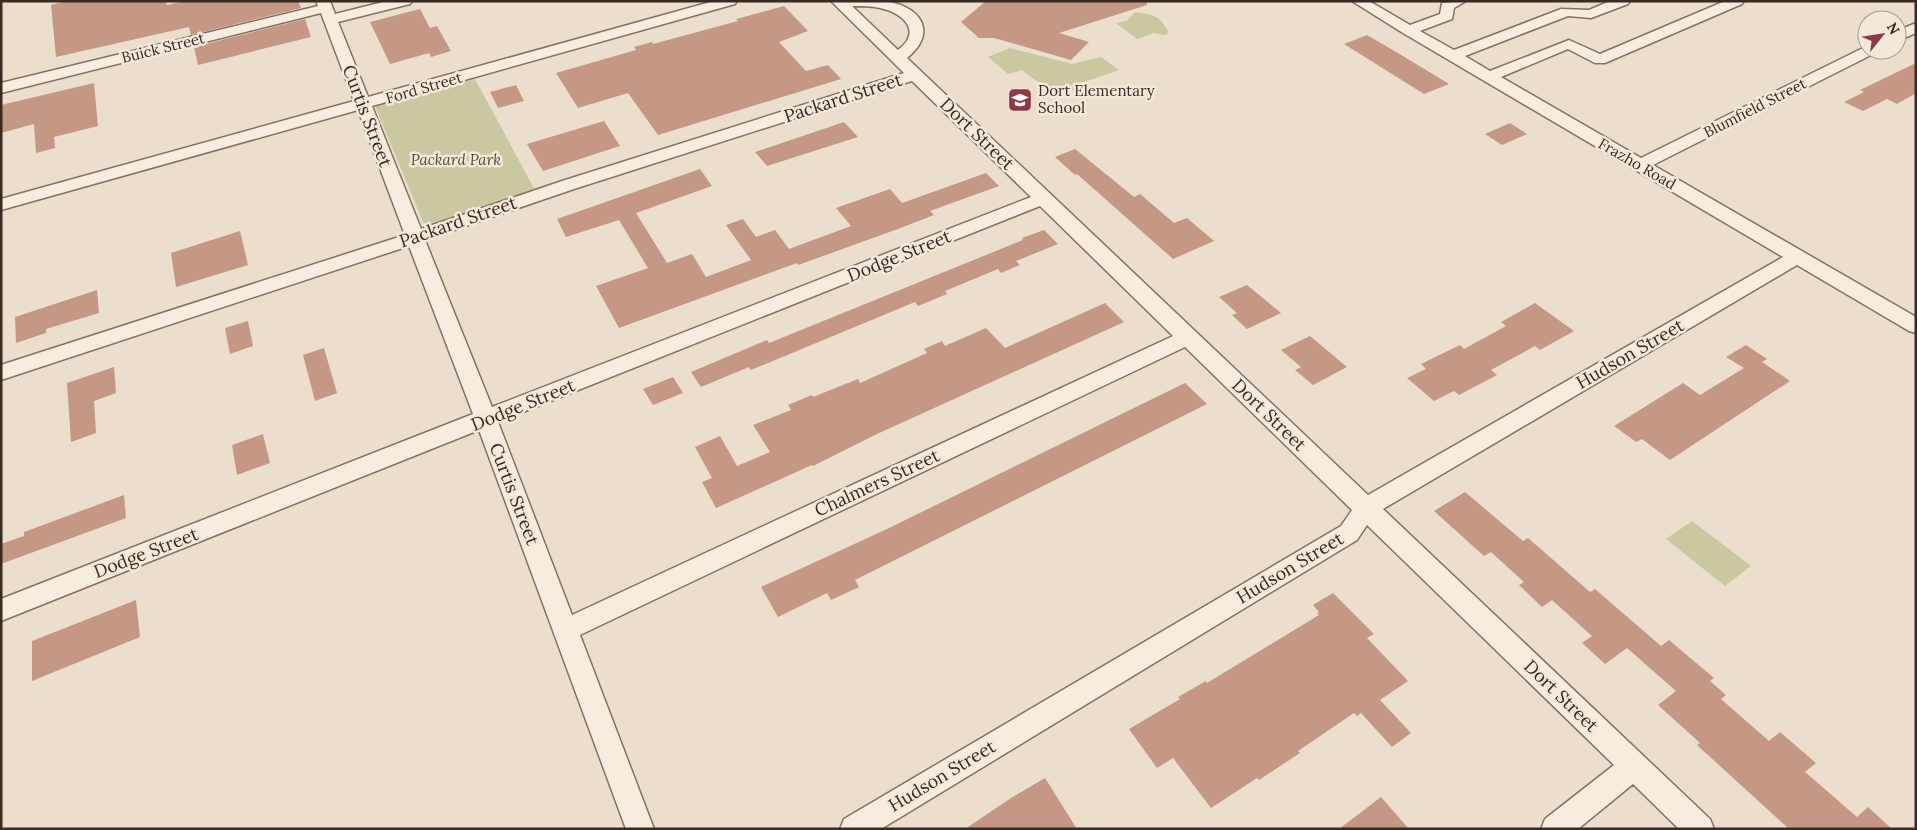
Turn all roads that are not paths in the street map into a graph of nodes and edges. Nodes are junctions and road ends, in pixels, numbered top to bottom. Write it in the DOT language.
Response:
graph roads {
  1 [pos="405,1"];
  2 [pos="730,1"];
  3 [pos="1359,1"];
  4 [pos="1459,1"];
  5 [pos="1565,1"];
  6 [pos="1623,1"];
  7 [pos="1737,1"];
  8 [pos="839,2"];
  9 [pos="326,10"];
  10 [pos="1591,14"];
  11 [pos="1408,30"];
  12 [pos="1453,56"];
  13 [pos="1857,56"];
  14 [pos="898,58"];
  15 [pos="915,75"];
  16 [pos="1488,77"];
  17 [pos="1,88"];
  18 [pos="364,105"];
  19 [pos="1640,165"];
  20 [pos="1044,198"];
  21 [pos="1,206"];
  22 [pos="414,238"];
  23 [pos="1797,257"];
  24 [pos="1916,326"];
  25 [pos="1188,337"];
  26 [pos="1,373"];
  27 [pos="486,420"];
  28 [pos="1366,508"];
  29 [pos="1,610"];
  30 [pos="565,630"];
  31 [pos="1634,766"];
  32 [pos="640,829"];
  33 [pos="854,829"];
  34 [pos="1555,829"];
  35 [pos="1700,829"];
  1 -- 9 [label="street, Buick Street"];
  2 -- 18 [label="street, Ford Street"];
  3 -- 11 [label="street, Frazho Road"];
  4 -- 11 [label="street"];
  5 -- 10 [label="street"];
  6 -- 10 [label="street"];
  7 -- 16 [label="street"];
  8 -- 14 [label="street, Dort Street"];
  8 -- 14 [label="street"];
  9 -- 17 [label="street, Buick Street"];
  9 -- 18 [label="street, Curtis Street"];
  10 -- 12 [label="street"];
  11 -- 12 [label="street, Frazho Road"];
  12 -- 16 [label="street, Frazho Road"];
  13 -- 19 [label="street, Blumfield Street"];
  14 -- 15 [label="street, Dort Street"];
  15 -- 20 [label="street, Dort Street"];
  15 -- 22 [label="street, Packard Street"];
  16 -- 19 [label="street, Frazho Road"];
  18 -- 21 [label="street, Ford Street"];
  18 -- 22 [label="street, Curtis Street"];
  19 -- 23 [label="street, Frazho Road"];
  20 -- 25 [label="street, Dort Street"];
  20 -- 27 [label="street, Dodge Street"];
  22 -- 26 [label="street, Packard Street"];
  22 -- 27 [label="street, Curtis Street"];
  23 -- 24 [label="street, Frazho Road"];
  23 -- 28 [label="street, Hudson Street"];
  25 -- 28 [label="street, Dort Street"];
  25 -- 30 [label="street, Chalmers Street"];
  27 -- 29 [label="street, Dodge Street"];
  27 -- 30 [label="street, Curtis Street"];
  28 -- 31 [label="street, Dort Street"];
  28 -- 33 [label="street, Hudson Street"];
  30 -- 32 [label="street, Curtis Street"];
  31 -- 34 [label="street"];
  31 -- 35 [label="street, Dort Street"];
}
